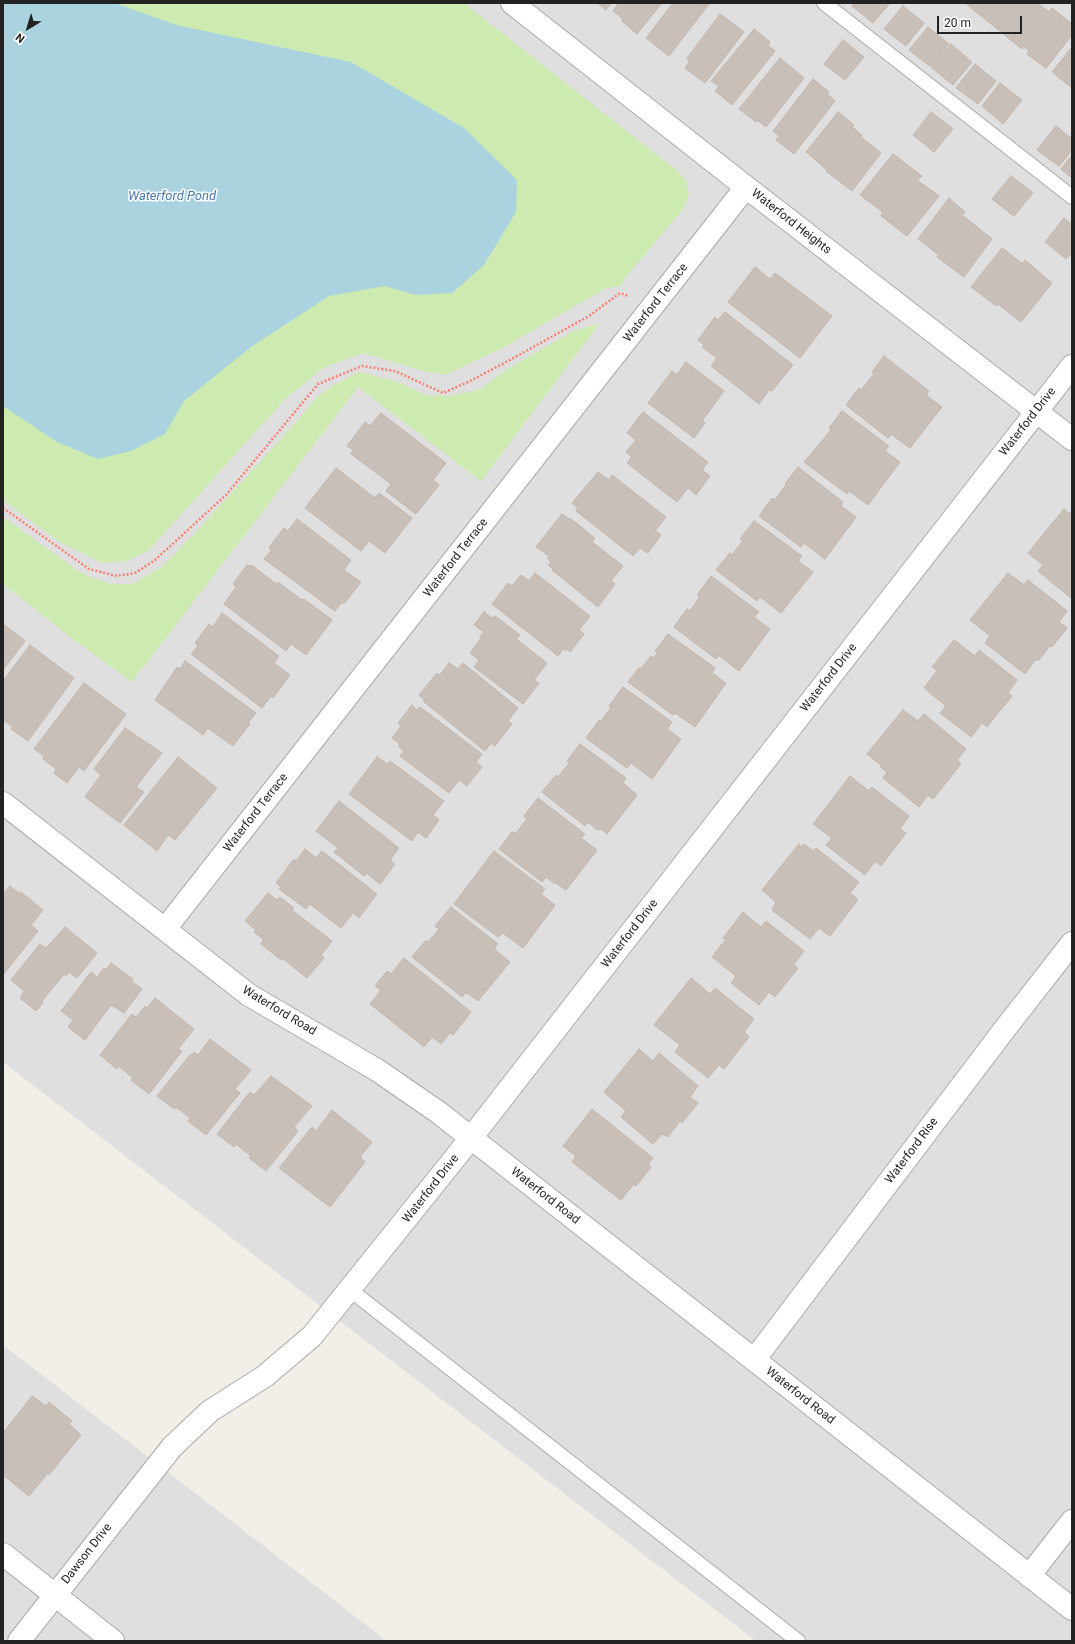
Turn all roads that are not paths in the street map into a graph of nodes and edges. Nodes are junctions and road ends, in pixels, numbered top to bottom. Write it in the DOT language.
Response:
graph roads {
  1 [pos="512,3"];
  2 [pos="824,3"];
  3 [pos="746,187"];
  4 [pos="1072,197"];
  5 [pos="1072,366"];
  6 [pos="1036,411"];
  7 [pos="1072,439"];
  8 [pos="3,803"];
  9 [pos="165,929"];
  10 [pos="1072,943"];
  11 [pos="471,1138"];
  12 [pos="349,1289"];
  13 [pos="754,1360"];
  14 [pos="155,1468"];
  15 [pos="1072,1521"];
  16 [pos="3,1554"];
  17 [pos="1030,1576"];
  18 [pos="55,1596"];
  19 [pos="1072,1609"];
  20 [pos="19,1641"];
  21 [pos="113,1641"];
  22 [pos="798,1641"];
  1 -- 3 [label="street, Waterford Heights"];
  2 -- 4 [label="lane"];
  3 -- 6 [label="street, Waterford Heights"];
  3 -- 9 [label="street, Waterford Terrace"];
  5 -- 6 [label="street, Waterford Drive"];
  6 -- 7 [label="street, Waterford Heights"];
  6 -- 11 [label="street, Waterford Drive"];
  8 -- 9 [label="street, Waterford Road"];
  9 -- 11 [label="street, Waterford Road"];
  10 -- 13 [label="street, Waterford Rise"];
  11 -- 12 [label="street, Waterford Drive"];
  11 -- 13 [label="street, Waterford Road"];
  12 -- 14 [label="street, Waterford Drive"];
  12 -- 22 [label="lane"];
  13 -- 17 [label="street, Waterford Road"];
  14 -- 18 [label="street, Dawson Drive"];
  15 -- 17 [label="street"];
  16 -- 18 [label="street"];
  17 -- 19 [label="street, Waterford Road"];
  18 -- 20 [label="street, Dawson Drive"];
  18 -- 21 [label="street"];
}
